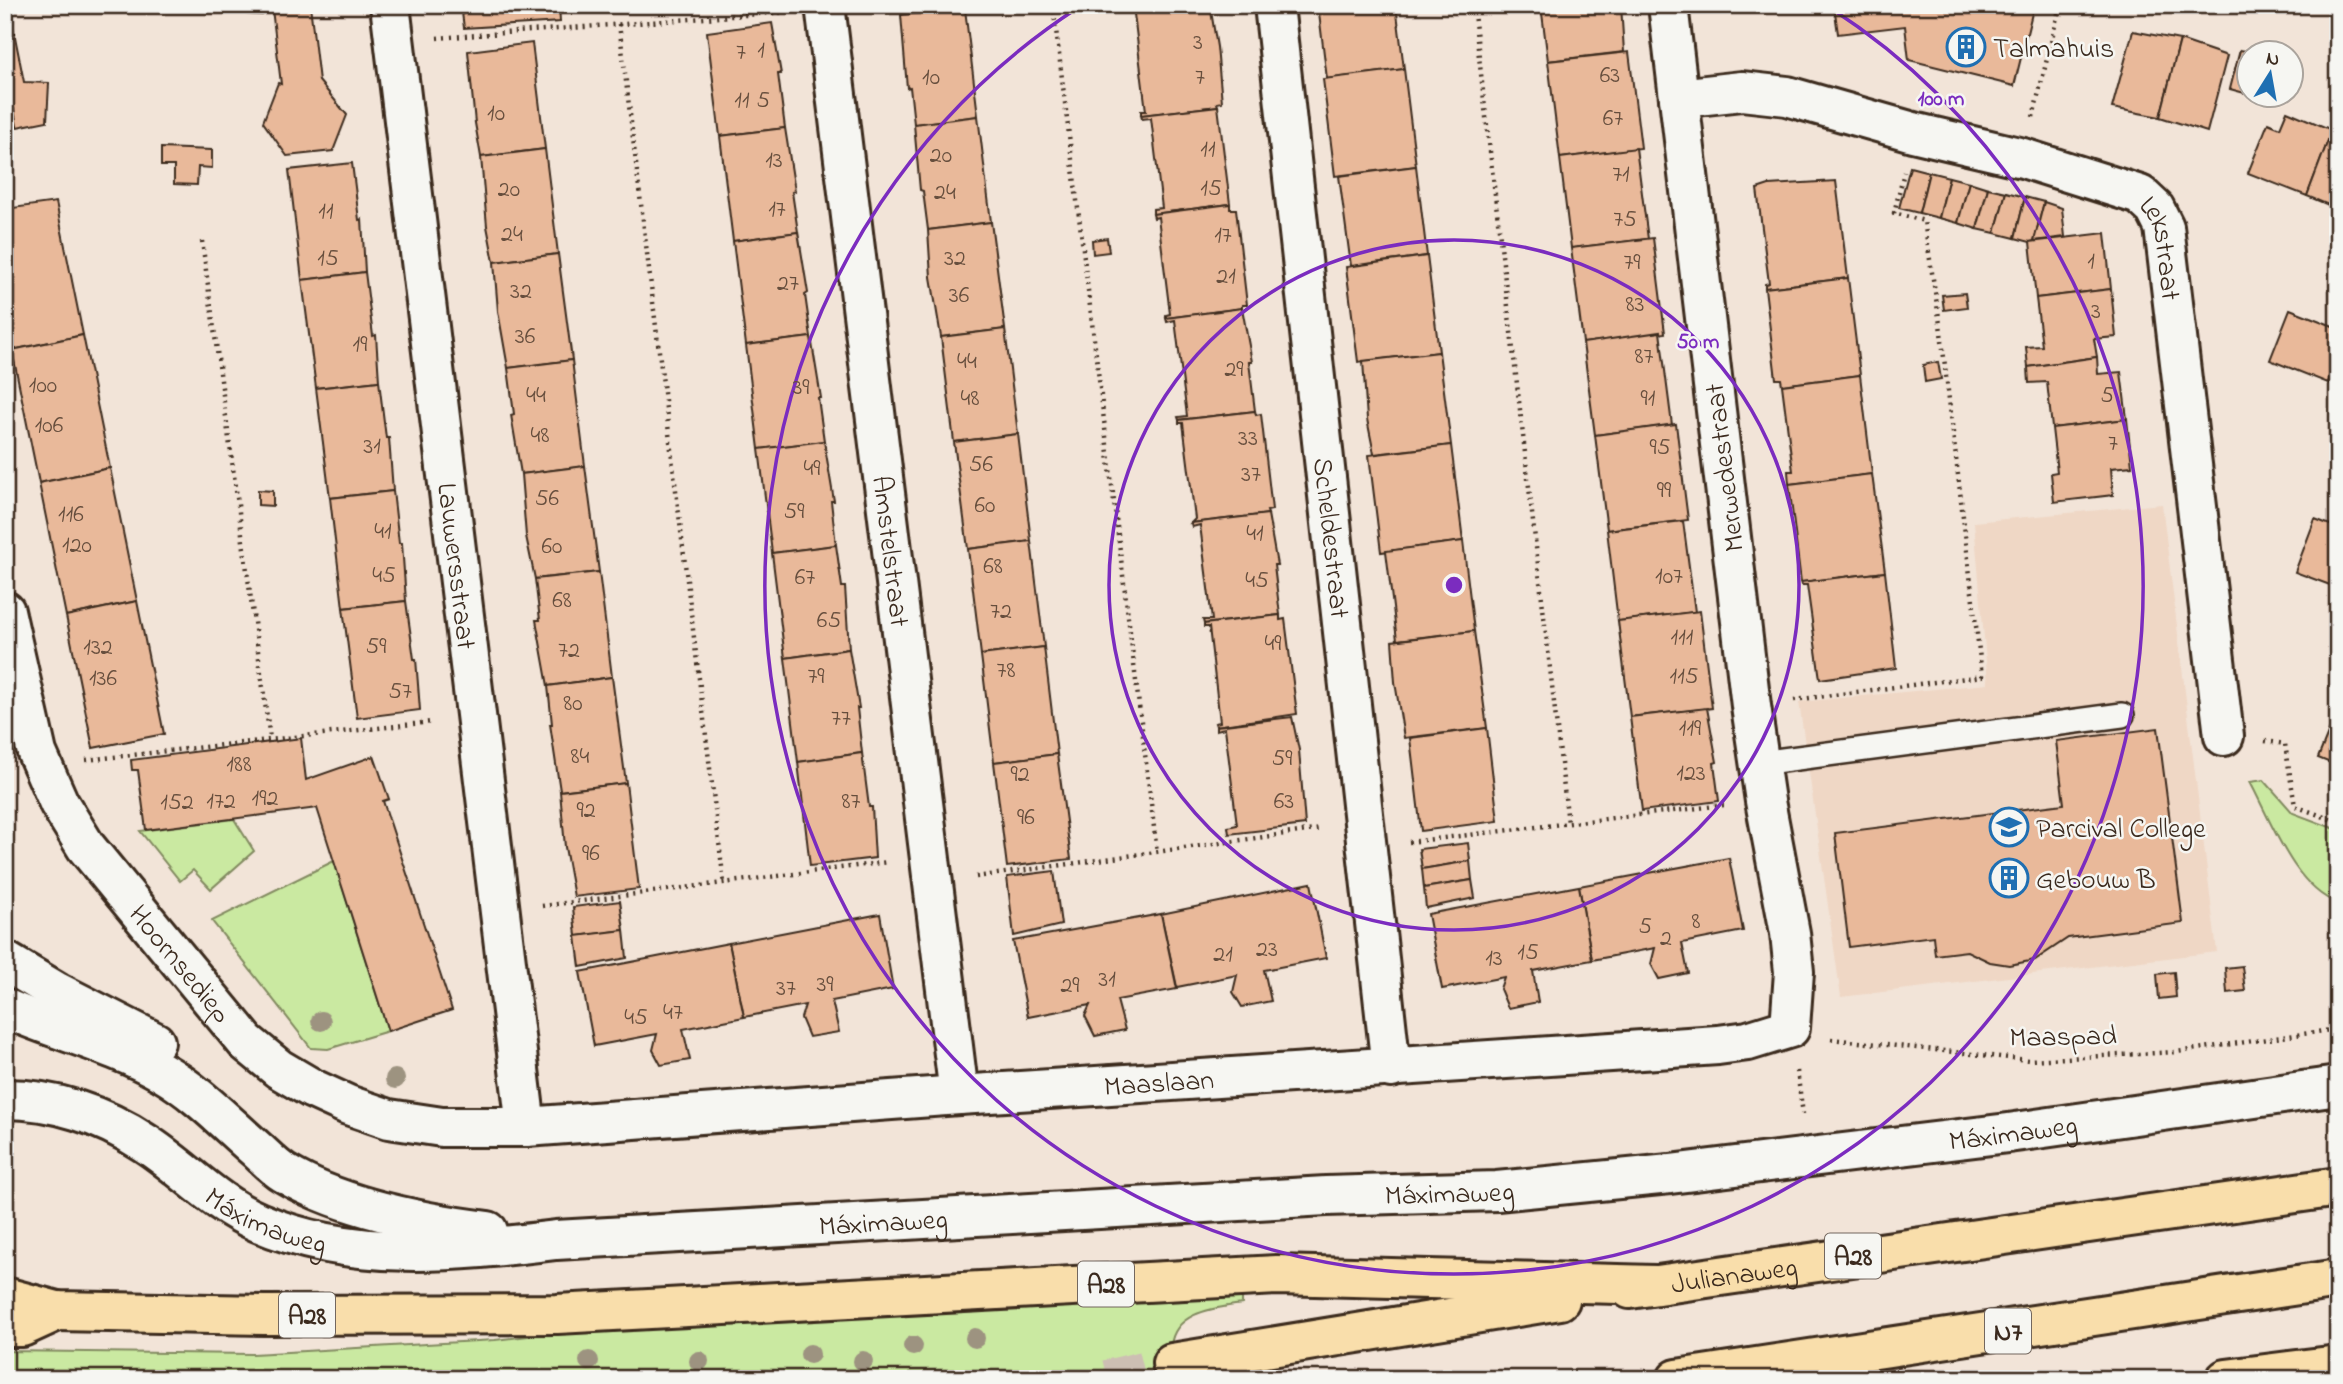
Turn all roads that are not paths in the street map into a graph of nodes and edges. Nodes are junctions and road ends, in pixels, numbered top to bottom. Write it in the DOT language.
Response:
graph roads {
  1 [pos="1274,5"];
  2 [pos="1668,5"];
  3 [pos="825,7"];
  4 [pos="392,23"];
  5 [pos="1679,98"];
  6 [pos="5,611"];
  7 [pos="2122,715"];
  8 [pos="2224,736"];
  9 [pos="1760,763"];
  10 [pos="5,961"];
  11 [pos="5,1008"];
  12 [pos="1790,1028"];
  13 [pos="5,1038"];
  14 [pos="1391,1068"];
  15 [pos="2338,1086"];
  16 [pos="959,1095"];
  17 [pos="5,1099"];
  18 [pos="221,1118"];
  19 [pos="526,1127"];
  20 [pos="2338,1188"];
  21 [pos="556,1240"];
  22 [pos="2338,1279"];
  23 [pos="1655,1285"];
  24 [pos="5,1297"];
  25 [pos="57,1311"];
  26 [pos="5,1327"];
  27 [pos="1172,1363"];
  28 [pos="2338,1365"];
  29 [pos="1677,1379"];
  30 [pos="2226,1379"];
  1 -- 14 [label="street, Scheldestraat"];
  2 -- 5 [label="street, Merwedestraat"];
  3 -- 16 [label="street, Amstelstraat"];
  4 -- 19 [label="street, Lauwersstraat"];
  5 -- 8 [label="street, Lekstraat"];
  5 -- 9 [label="street, Merwedestraat"];
  6 -- 19 [label="street, Hoornsediep"];
  7 -- 9 [label="lane"];
  9 -- 12 [label="street, Merwedestraat"];
  10 -- 18 [label="street"];
  11 -- 18 [label="street, Máximaweg"];
  12 -- 14 [label="street, Maaslaan"];
  13 -- 18 [label="street"];
  14 -- 16 [label="street, Maaslaan"];
  15 -- 21 [label="street, Máximaweg"];
  16 -- 19 [label="street, Maaslaan"];
  17 -- 21 [label="street, Máximaweg"];
  18 -- 21 [label="street, Máximaweg"];
  20 -- 23 [label="highway, Julianaweg / A28"];
  22 -- 29 [label="highway, N7"];
  23 -- 25 [label="highway, A28"];
  23 -- 27 [label="highway, Julianaweg / A28"];
  24 -- 25 [label="highway, A28"];
  25 -- 26 [label="highway, A28"];
  28 -- 30 [label="highway"];
}
